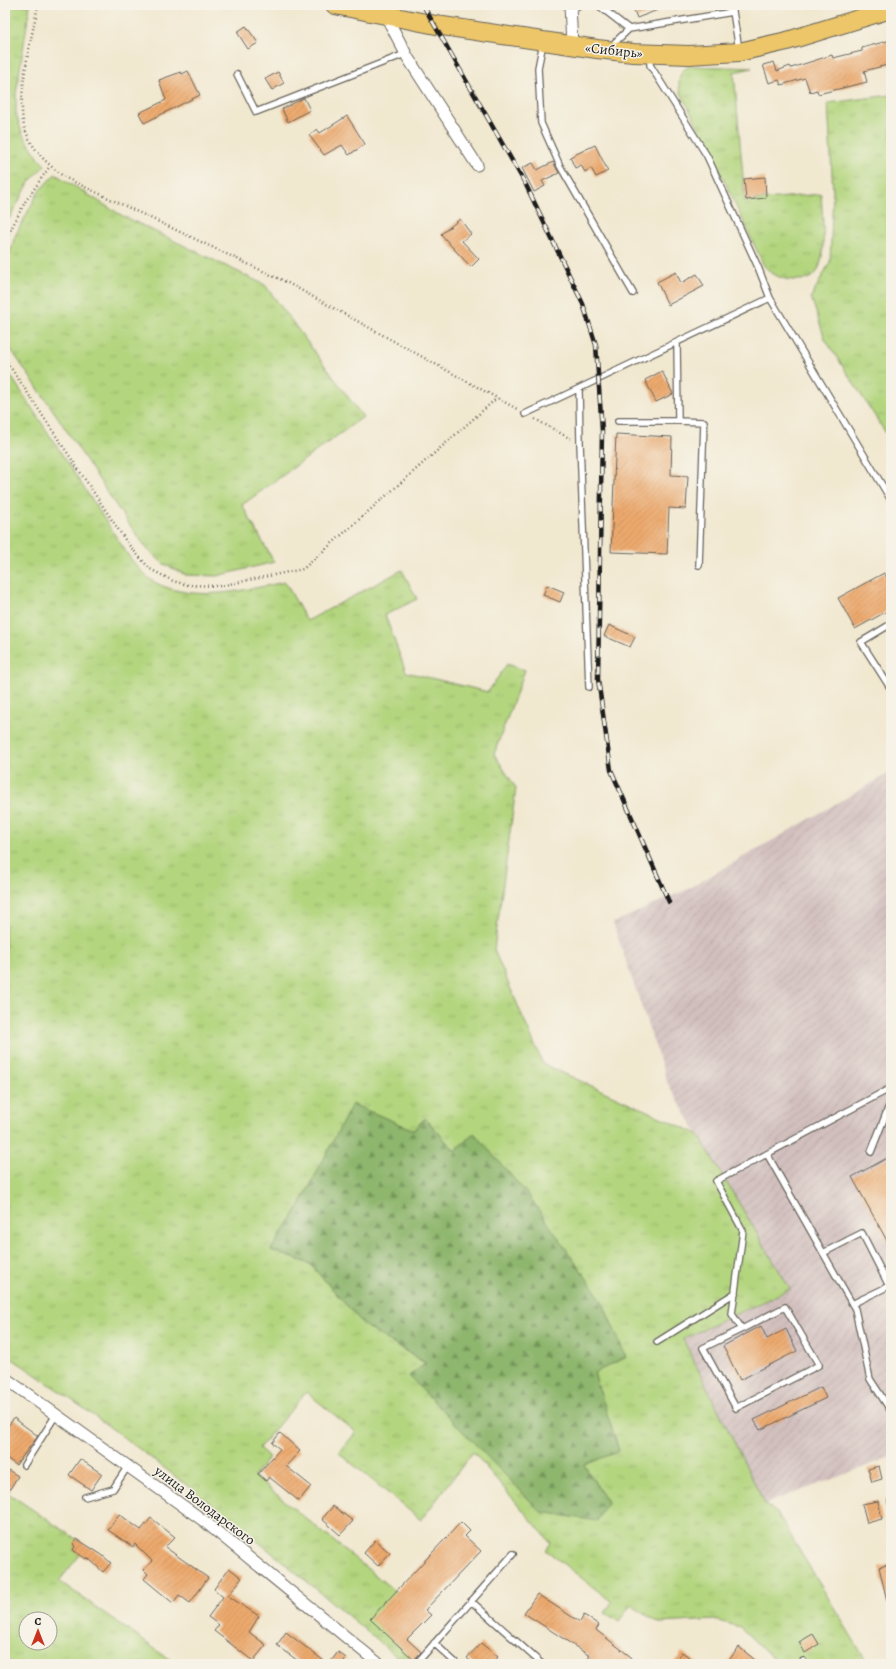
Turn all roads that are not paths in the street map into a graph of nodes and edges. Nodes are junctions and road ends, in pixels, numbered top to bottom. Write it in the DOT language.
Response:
graph roads {
  1 [pos="335,5"];
  2 [pos="598,5"];
  3 [pos="732,5"];
  4 [pos="572,6"];
  5 [pos="891,9"];
  6 [pos="383,11"];
  7 [pos="733,12"];
  8 [pos="629,29"];
  9 [pos="544,41"];
  10 [pos="572,45"];
  11 [pos="608,50"];
  12 [pos="739,52"];
  13 [pos="405,54"];
  14 [pos="650,54"];
  15 [pos="237,74"];
  16 [pos="478,165"];
  17 [pos="633,293"];
  18 [pos="770,298"];
  19 [pos="678,342"];
  20 [pos="579,389"];
  21 [pos="525,414"];
  22 [pos="618,421"];
  23 [pos="678,422"];
  24 [pos="891,500"];
  25 [pos="699,565"];
  26 [pos="891,624"];
  27 [pos="589,687"];
  28 [pos="891,689"];
  29 [pos="891,1088"];
  30 [pos="891,1101"];
  31 [pos="871,1152"];
  32 [pos="767,1154"];
  33 [pos="823,1253"];
  34 [pos="735,1293"];
  35 [pos="852,1304"];
  36 [pos="742,1329"];
  37 [pos="657,1342"];
  38 [pos="5,1378"];
  39 [pos="891,1411"];
  40 [pos="56,1415"];
  41 [pos="24,1465"];
  42 [pos="128,1466"];
  43 [pos="85,1497"];
  44 [pos="513,1554"];
  45 [pos="471,1602"];
  46 [pos="434,1643"];
  47 [pos="380,1664"];
  48 [pos="416,1664"];
  49 [pos="458,1664"];
  50 [pos="542,1664"];
  1 -- 6 [label="highway, «Сибирь»"];
  2 -- 8 [label="lane"];
  3 -- 7 [label="lane"];
  4 -- 10 [label="street"];
  5 -- 12 [label="highway, «Сибирь»"];
  6 -- 9 [label="highway, «Сибирь»"];
  6 -- 13 [label="street"];
  7 -- 8 [label="lane"];
  7 -- 12 [label="lane"];
  8 -- 11 [label="lane"];
  9 -- 10 [label="highway, «Сибирь»"];
  9 -- 17 [label="lane"];
  10 -- 11 [label="highway, «Сибирь»"];
  11 -- 14 [label="highway, «Сибирь»"];
  12 -- 14 [label="highway, «Сибирь»"];
  13 -- 15 [label="lane"];
  13 -- 16 [label="street"];
  14 -- 18 [label="lane"];
  18 -- 19 [label="lane"];
  18 -- 24 [label="lane"];
  19 -- 20 [label="lane"];
  19 -- 23 [label="lane"];
  20 -- 21 [label="lane"];
  20 -- 27 [label="lane"];
  22 -- 23 [label="lane"];
  23 -- 25 [label="lane"];
  26 -- 28 [label="lane"];
  29 -- 32 [label="lane"];
  30 -- 31 [label="lane"];
  32 -- 33 [label="lane"];
  32 -- 34 [label="lane"];
  33 -- 35 [label="lane"];
  33 -- 35 [label="lane"];
  34 -- 36 [label="lane"];
  34 -- 37 [label="lane"];
  35 -- 39 [label="lane"];
  36 -- 36 [label="lane"];
  38 -- 40 [label="street, улица Володарского"];
  40 -- 41 [label="lane"];
  40 -- 42 [label="street, улица Володарского"];
  42 -- 43 [label="lane"];
  42 -- 47 [label="street, улица Володарского"];
  44 -- 45 [label="lane"];
  45 -- 46 [label="lane"];
  45 -- 50 [label="lane"];
  46 -- 48 [label="lane"];
  46 -- 49 [label="lane"];
}
